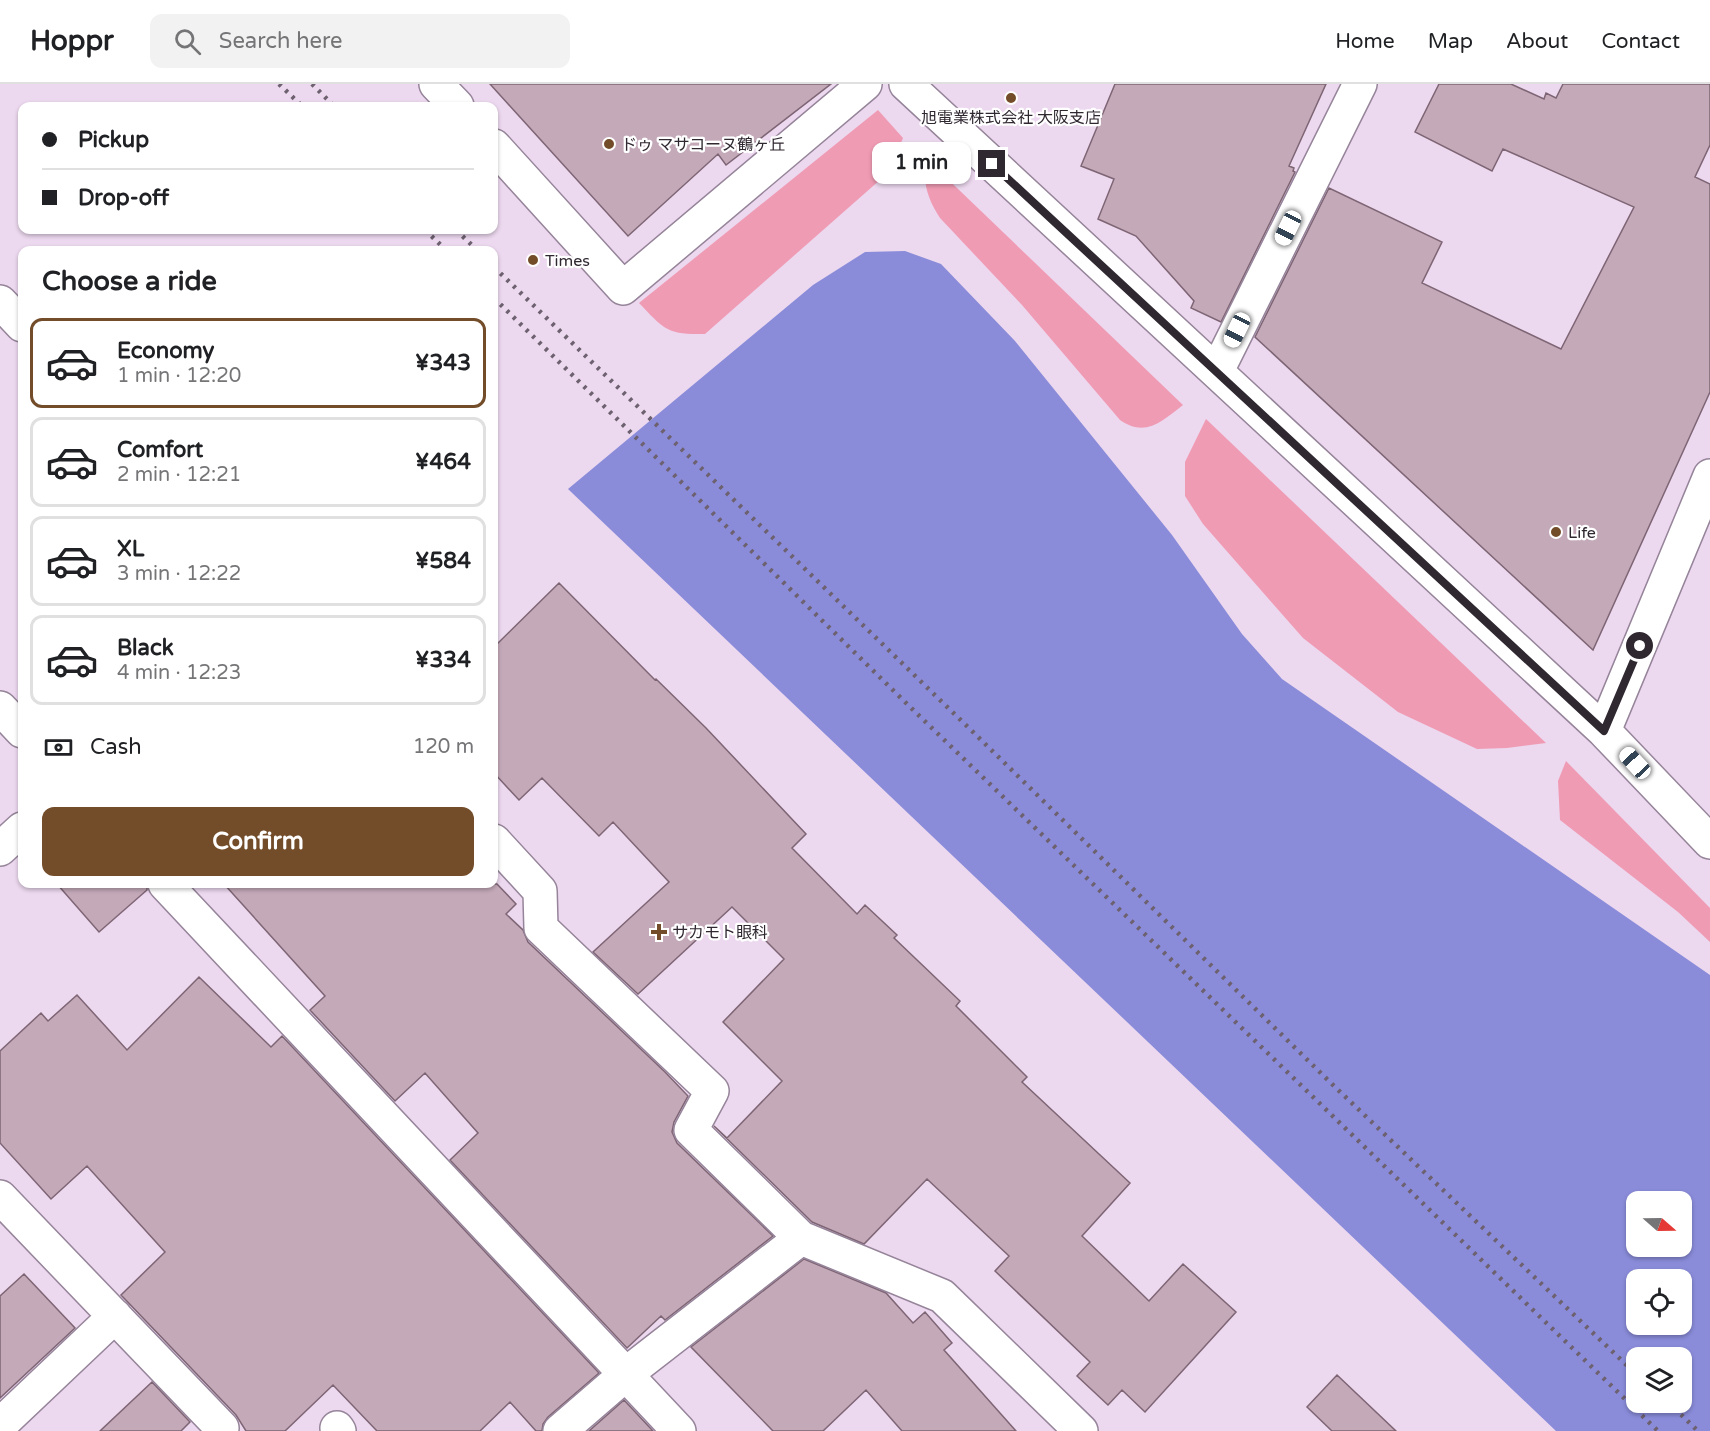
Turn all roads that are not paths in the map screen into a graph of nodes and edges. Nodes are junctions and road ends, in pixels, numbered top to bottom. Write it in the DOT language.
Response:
graph roads {
  1 [pos="436,84"];
  2 [pos="865,84"];
  3 [pos="906,84"];
  4 [pos="1360,84"];
  5 [pos="453,102"];
  6 [pos="498,150"];
  7 [pos="0,302"];
  8 [pos="18,321"];
  9 [pos="1216,371"];
  10 [pos="1710,476"];
  11 [pos="0,708"];
  12 [pos="18,728"];
  13 [pos="1604,731"];
  14 [pos="18,833"];
  15 [pos="1710,842"];
  16 [pos="498,845"];
  17 [pos="0,849"];
  18 [pos="169,888"];
  19 [pos="0,1197"];
  20 [pos="801,1238"];
  21 [pos="115,1316"];
  22 [pos="626,1374"];
  23 [pos="0,1425"];
  24 [pos="222,1428"];
  25 [pos="560,1431"];
  26 [pos="679,1431"];
  27 [pos="1081,1431"];
  1 -- 5 [label="street"];
  2 -- 6 [label="street"];
  3 -- 9 [label="street"];
  4 -- 9 [label="street"];
  7 -- 8 [label="street"];
  9 -- 13 [label="street"];
  10 -- 13 [label="street"];
  11 -- 12 [label="street"];
  13 -- 15 [label="street"];
  14 -- 17 [label="street"];
  16 -- 20 [label="street"];
  18 -- 22 [label="street"];
  19 -- 21 [label="street"];
  20 -- 22 [label="street"];
  20 -- 27 [label="street"];
  21 -- 23 [label="street"];
  21 -- 24 [label="street"];
  22 -- 25 [label="street"];
  22 -- 26 [label="street"];
}
